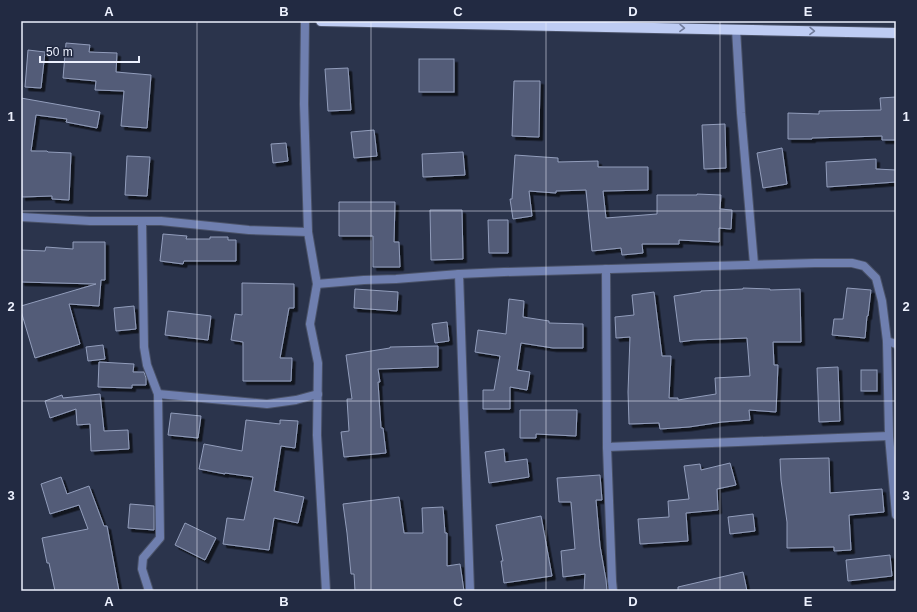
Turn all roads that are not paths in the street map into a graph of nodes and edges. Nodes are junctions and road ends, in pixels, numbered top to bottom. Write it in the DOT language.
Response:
graph roads {
  1 [pos="305,21"];
  2 [pos="321,21"];
  3 [pos="736,29"];
  4 [pos="896,33"];
  5 [pos="21,217"];
  6 [pos="142,221"];
  7 [pos="308,232"];
  8 [pos="754,264"];
  9 [pos="606,269"];
  10 [pos="459,274"];
  11 [pos="317,284"];
  12 [pos="887,341"];
  13 [pos="896,344"];
  14 [pos="158,394"];
  15 [pos="318,394"];
  16 [pos="889,436"];
  17 [pos="607,447"];
  18 [pos="896,515"];
  19 [pos="150,591"];
  20 [pos="326,591"];
  21 [pos="470,591"];
  22 [pos="613,591"];
  1 -- 7 [label="street"];
  2 -- 3 [label="main road, one-way"];
  3 -- 4 [label="main road, one-way"];
  3 -- 8 [label="street"];
  5 -- 6 [label="street"];
  6 -- 7 [label="street"];
  6 -- 14 [label="street"];
  7 -- 11 [label="street"];
  8 -- 9 [label="street"];
  8 -- 12 [label="street"];
  9 -- 10 [label="street"];
  9 -- 17 [label="street"];
  10 -- 11 [label="street"];
  10 -- 21 [label="street"];
  11 -- 15 [label="street"];
  12 -- 13 [label="street"];
  12 -- 16 [label="street"];
  14 -- 15 [label="street"];
  14 -- 19 [label="street"];
  15 -- 20 [label="street"];
  16 -- 17 [label="street"];
  16 -- 18 [label="street"];
  17 -- 22 [label="street"];
}
